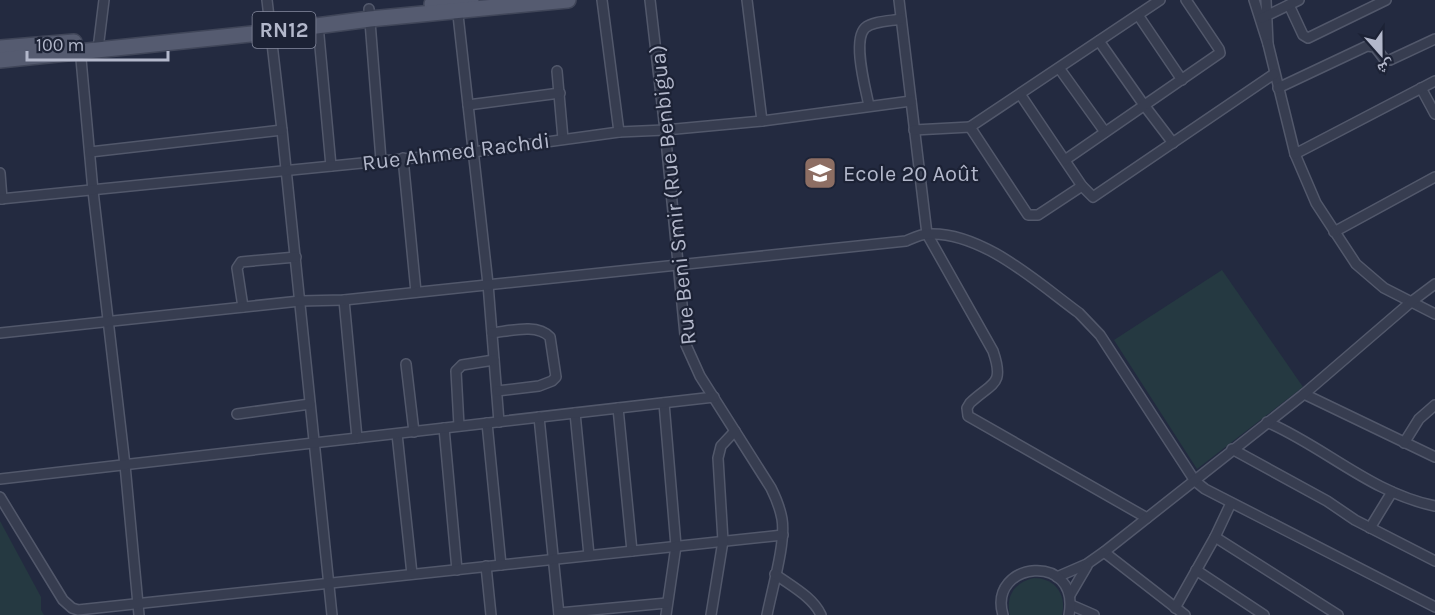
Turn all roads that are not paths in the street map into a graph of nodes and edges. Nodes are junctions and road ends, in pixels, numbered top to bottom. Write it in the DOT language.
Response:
graph roads {
  1 [pos="104,0"];
  2 [pos="267,0"];
  3 [pos="568,0"];
  4 [pos="602,0"];
  5 [pos="650,0"];
  6 [pos="747,0"];
  7 [pos="899,0"];
  8 [pos="1160,0"];
  9 [pos="1186,0"];
  10 [pos="1254,0"];
  11 [pos="1266,0"];
  12 [pos="1299,0"];
  13 [pos="1386,0"];
  14 [pos="460,3"];
  15 [pos="1289,5"];
  16 [pos="370,14"];
  17 [pos="1138,15"];
  18 [pos="1263,17"];
  19 [pos="901,19"];
  20 [pos="318,26"];
  21 [pos="269,27"];
  22 [pos="1435,39"];
  23 [pos="1099,41"];
  24 [pos="99,44"];
  25 [pos="79,46"];
  26 [pos="0,48"];
  27 [pos="0,60"];
  28 [pos="1059,68"];
  29 [pos="557,71"];
  30 [pos="1274,74"];
  31 [pos="1182,80"];
  32 [pos="1435,81"];
  33 [pos="1278,88"];
  34 [pos="1420,88"];
  35 [pos="560,93"];
  36 [pos="1020,94"];
  37 [pos="911,101"];
  38 [pos="468,105"];
  39 [pos="1144,105"];
  40 [pos="869,106"];
  41 [pos="1435,114"];
  42 [pos="762,121"];
  43 [pos="970,127"];
  44 [pos="282,130"];
  45 [pos="665,130"];
  46 [pos="914,130"];
  47 [pos="619,132"];
  48 [pos="1105,132"];
  49 [pos="563,139"];
  50 [pos="1173,143"];
  51 [pos="90,152"];
  52 [pos="473,152"];
  53 [pos="1295,154"];
  54 [pos="403,158"];
  55 [pos="381,160"];
  56 [pos="1065,160"];
  57 [pos="331,166"];
  58 [pos="286,170"];
  59 [pos="0,174"];
  60 [pos="1435,177"];
  61 [pos="1082,186"];
  62 [pos="93,191"];
  63 [pos="1,199"];
  64 [pos="1334,232"];
  65 [pos="927,234"];
  66 [pos="296,257"];
  67 [pos="678,264"];
  68 [pos="488,284"];
  69 [pos="1435,284"];
  70 [pos="416,292"];
  71 [pos="344,300"];
  72 [pos="300,301"];
  73 [pos="1411,302"];
  74 [pos="243,307"];
  75 [pos="1435,314"];
  76 [pos="107,322"];
  77 [pos="0,333"];
  78 [pos="492,333"];
  79 [pos="494,360"];
  80 [pos="406,364"];
  81 [pos="497,391"];
  82 [pos="1304,394"];
  83 [pos="714,397"];
  84 [pos="664,403"];
  85 [pos="310,404"];
  86 [pos="1435,405"];
  87 [pos="618,408"];
  88 [pos="575,413"];
  89 [pos="237,414"];
  90 [pos="539,417"];
  91 [pos="500,422"];
  92 [pos="1267,422"];
  93 [pos="488,423"];
  94 [pos="459,426"];
  95 [pos="444,428"];
  96 [pos="735,431"];
  97 [pos="414,432"];
  98 [pos="397,434"];
  99 [pos="357,438"];
  100 [pos="314,443"];
  101 [pos="1404,443"];
  102 [pos="1232,449"];
  103 [pos="1435,457"];
  104 [pos="125,465"];
  105 [pos="0,479"];
  106 [pos="1195,481"];
  107 [pos="1392,492"];
  108 [pos="0,497"];
  109 [pos="1231,503"];
  110 [pos="1435,506"];
  111 [pos="1147,518"];
  112 [pos="1370,528"];
  113 [pos="783,535"];
  114 [pos="1215,537"];
  115 [pos="723,541"];
  116 [pos="676,546"];
  117 [pos="632,551"];
  118 [pos="1104,552"];
  119 [pos="589,555"];
  120 [pos="554,559"];
  121 [pos="1435,561"];
  122 [pos="1087,564"];
  123 [pos="501,565"];
  124 [pos="486,566"];
  125 [pos="457,570"];
  126 [pos="1196,570"];
  127 [pos="412,574"];
  128 [pos="775,574"];
  129 [pos="1057,576"];
  130 [pos="329,583"];
  131 [pos="1071,600"];
  132 [pos="667,603"];
  133 [pos="138,604"];
  134 [pos="1435,606"];
  135 [pos="1175,608"];
  136 [pos="559,614"];
  137 [pos="139,615"];
  138 [pos="332,615"];
  139 [pos="491,615"];
  140 [pos="666,615"];
  141 [pos="711,615"];
  142 [pos="767,615"];
  143 [pos="821,615"];
  144 [pos="1003,615"];
  145 [pos="1069,615"];
  146 [pos="1094,615"];
  147 [pos="1185,615"];
  148 [pos="1264,615"];
  149 [pos="1338,615"];
  1 -- 24 [label="street"];
  2 -- 21 [label="street"];
  3 -- 14 [label="main road, RN12"];
  4 -- 47 [label="street"];
  5 -- 45 [label="street, Rue Beni Smir (Rue Benbigua)"];
  6 -- 42 [label="street"];
  7 -- 19 [label="street"];
  8 -- 17 [label="street"];
  9 -- 31 [label="street"];
  10 -- 18 [label="street"];
  11 -- 18 [label="street"];
  12 -- 15 [label="street"];
  13 -- 15 [label="street"];
  14 -- 16 [label="main road, RN12"];
  14 -- 38 [label="street"];
  15 -- 18 [label="street"];
  16 -- 20 [label="main road, RN12"];
  16 -- 21 [label="main road, RN12"];
  16 -- 55 [label="street"];
  17 -- 23 [label="street"];
  17 -- 31 [label="street"];
  18 -- 30 [label="street"];
  19 -- 37 [label="street"];
  19 -- 40 [label="street"];
  20 -- 21 [label="main road, RN12"];
  20 -- 57 [label="street"];
  21 -- 24 [label="main road, RN12"];
  21 -- 44 [label="street"];
  22 -- 33 [label="street"];
  23 -- 28 [label="street"];
  23 -- 39 [label="street"];
  24 -- 25 [label="main road, RN12"];
  25 -- 26 [label="main road, RN12"];
  25 -- 27 [label="main road, RN12"];
  25 -- 51 [label="street"];
  28 -- 36 [label="street"];
  28 -- 48 [label="street"];
  29 -- 35 [label="street"];
  30 -- 33 [label="street"];
  30 -- 50 [label="street"];
  31 -- 39 [label="street"];
  32 -- 34 [label="street"];
  33 -- 53 [label="street"];
  34 -- 41 [label="street"];
  34 -- 53 [label="street"];
  35 -- 38 [label="street"];
  35 -- 49 [label="street"];
  36 -- 43 [label="street"];
  36 -- 56 [label="street"];
  37 -- 40 [label="street, Rue Ahmed Rachdi"];
  37 -- 46 [label="street"];
  38 -- 52 [label="street"];
  39 -- 48 [label="street"];
  39 -- 50 [label="street"];
  40 -- 42 [label="street, Rue Ahmed Rachdi"];
  42 -- 45 [label="street, Rue Ahmed Rachdi"];
  43 -- 46 [label="street"];
  43 -- 61 [label="street"];
  44 -- 51 [label="street"];
  44 -- 58 [label="street"];
  45 -- 47 [label="street, Rue Ahmed Rachdi"];
  45 -- 67 [label="street, Rue Beni Smir (Rue Benbigua)"];
  46 -- 65 [label="street"];
  47 -- 49 [label="street, Rue Ahmed Rachdi"];
  48 -- 56 [label="street"];
  49 -- 52 [label="street, Rue Ahmed Rachdi"];
  50 -- 61 [label="street"];
  51 -- 62 [label="street"];
  52 -- 54 [label="street, Rue Ahmed Rachdi"];
  52 -- 68 [label="street"];
  53 -- 64 [label="street"];
  54 -- 55 [label="street, Rue Ahmed Rachdi"];
  54 -- 70 [label="street"];
  55 -- 57 [label="street, Rue Ahmed Rachdi"];
  56 -- 61 [label="street"];
  57 -- 58 [label="street, Rue Ahmed Rachdi"];
  58 -- 62 [label="street, Rue Ahmed Rachdi"];
  58 -- 66 [label="street"];
  59 -- 63 [label="street"];
  60 -- 64 [label="street"];
  62 -- 63 [label="street, Rue Ahmed Rachdi"];
  62 -- 76 [label="street"];
  64 -- 73 [label="street"];
  65 -- 67 [label="street"];
  65 -- 106 [label="street"];
  65 -- 111 [label="street"];
  66 -- 72 [label="street"];
  66 -- 74 [label="street"];
  67 -- 68 [label="street"];
  67 -- 83 [label="street, Rue Beni Smir (Rue Benbigua)"];
  68 -- 70 [label="street"];
  68 -- 78 [label="street"];
  69 -- 73 [label="street"];
  70 -- 71 [label="street"];
  71 -- 72 [label="street"];
  71 -- 99 [label="street"];
  72 -- 74 [label="street"];
  72 -- 85 [label="street"];
  73 -- 75 [label="street"];
  73 -- 82 [label="street"];
  74 -- 76 [label="street"];
  76 -- 77 [label="street"];
  76 -- 104 [label="street"];
  78 -- 79 [label="street"];
  78 -- 81 [label="street"];
  79 -- 81 [label="street"];
  79 -- 94 [label="street"];
  80 -- 97 [label="street"];
  81 -- 91 [label="street"];
  82 -- 92 [label="street"];
  82 -- 101 [label="street"];
  83 -- 84 [label="street"];
  83 -- 96 [label="street, Rue Beni Smir (Rue Benbigua)"];
  84 -- 87 [label="street"];
  84 -- 116 [label="street"];
  85 -- 89 [label="street"];
  85 -- 100 [label="street"];
  86 -- 101 [label="street"];
  87 -- 88 [label="street"];
  87 -- 117 [label="street"];
  88 -- 90 [label="street"];
  88 -- 119 [label="street"];
  90 -- 91 [label="street"];
  90 -- 120 [label="street"];
  91 -- 93 [label="street"];
  92 -- 102 [label="street"];
  92 -- 107 [label="street"];
  93 -- 94 [label="street"];
  93 -- 123 [label="street"];
  94 -- 95 [label="street"];
  95 -- 97 [label="street"];
  95 -- 125 [label="street"];
  96 -- 113 [label="street, Rue Beni Smir (Rue Benbigua)"];
  96 -- 115 [label="street"];
  97 -- 98 [label="street"];
  98 -- 99 [label="street"];
  98 -- 127 [label="street"];
  99 -- 100 [label="street"];
  100 -- 104 [label="street"];
  100 -- 130 [label="street"];
  101 -- 103 [label="street"];
  102 -- 106 [label="street"];
  102 -- 112 [label="street"];
  104 -- 105 [label="street"];
  104 -- 133 [label="street"];
  106 -- 109 [label="street"];
  106 -- 111 [label="street"];
  107 -- 110 [label="street"];
  107 -- 112 [label="street"];
  108 -- 133 [label="street"];
  109 -- 114 [label="street"];
  109 -- 134 [label="street"];
  111 -- 118 [label="street"];
  112 -- 121 [label="street"];
  113 -- 115 [label="street"];
  113 -- 128 [label="street, Rue Beni Smir (Rue Benbigua)"];
  114 -- 126 [label="street"];
  114 -- 149 [label="street"];
  115 -- 116 [label="street"];
  115 -- 141 [label="street"];
  116 -- 117 [label="street"];
  116 -- 132 [label="street"];
  117 -- 119 [label="street"];
  118 -- 122 [label="street"];
  118 -- 135 [label="street"];
  119 -- 120 [label="street"];
  120 -- 123 [label="street"];
  120 -- 136 [label="street"];
  122 -- 129 [label="street"];
  122 -- 131 [label="street"];
  123 -- 124 [label="street"];
  124 -- 125 [label="street"];
  124 -- 139 [label="street"];
  125 -- 127 [label="street"];
  126 -- 135 [label="street"];
  126 -- 148 [label="street"];
  127 -- 130 [label="street"];
  128 -- 142 [label="street, Rue Beni Smir (Rue Benbigua)"];
  128 -- 143 [label="street"];
  129 -- 131 [label="street"];
  129 -- 144 [label="street"];
  130 -- 133 [label="street"];
  130 -- 138 [label="street"];
  131 -- 145 [label="street"];
  131 -- 146 [label="street"];
  132 -- 136 [label="street"];
  132 -- 140 [label="street"];
  133 -- 137 [label="street"];
  135 -- 147 [label="street"];
}
